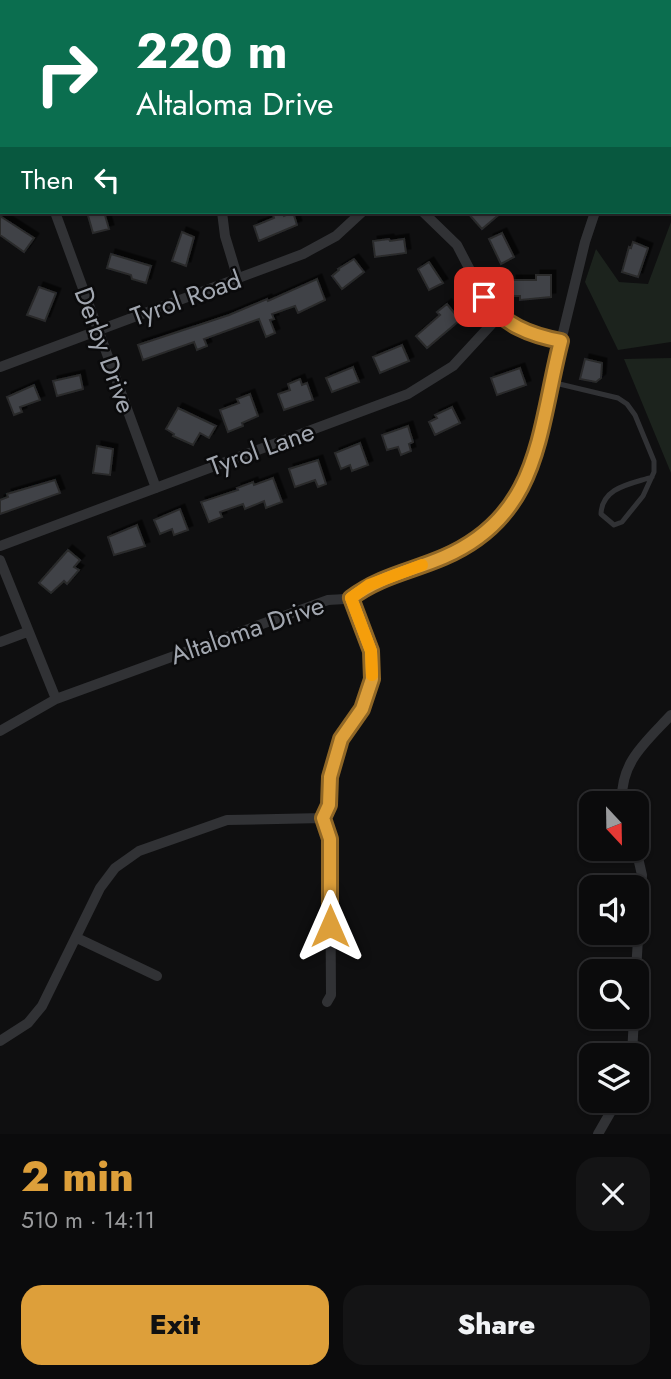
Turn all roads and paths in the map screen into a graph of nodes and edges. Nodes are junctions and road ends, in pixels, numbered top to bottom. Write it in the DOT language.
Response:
graph roads {
  1 [pos="56,214"];
  2 [pos="222,214"];
  3 [pos="360,214"];
  4 [pos="425,214"];
  5 [pos="594,214"];
  6 [pos="238,279"];
  7 [pos="500,315"];
  8 [pos="97,331"];
  9 [pos="561,341"];
  10 [pos="0,367"];
  11 [pos="551,382"];
  12 [pos="652,477"];
  13 [pos="156,488"];
  14 [pos="0,546"];
  15 [pos="0,560"];
  16 [pos="351,598"];
  17 [pos="27,632"];
  18 [pos="0,642"];
  19 [pos="56,699"];
  20 [pos="671,715"];
  21 [pos="0,732"];
  22 [pos="621,791"];
  23 [pos="323,818"];
  24 [pos="639,861"];
  25 [pos="77,937"];
  26 [pos="637,959"];
  27 [pos="157,975"];
  28 [pos="327,1002"];
  29 [pos="0,1041"];
  30 [pos="611,1113"];
  31 [pos="598,1134"];
  1 -- 8 [label="street, Derby Drive"];
  2 -- 6 [label="street"];
  3 -- 6 [label="street, Tyrol Road"];
  4 -- 7 [label="street"];
  5 -- 9 [label="street, Altaloma Drive"];
  6 -- 8 [label="street, Tyrol Road"];
  7 -- 9 [label="street"];
  7 -- 13 [label="street, Tyrol Lane"];
  8 -- 10 [label="street, Tyrol Road"];
  8 -- 13 [label="street, Derby Drive"];
  9 -- 11 [label="street, Altaloma Drive"];
  11 -- 12 [label="lane"];
  11 -- 16 [label="street, Altaloma Drive"];
  12 -- 12 [label="lane"];
  13 -- 14 [label="street, Tyrol Lane"];
  15 -- 17 [label="street"];
  16 -- 19 [label="street, Altaloma Drive"];
  16 -- 23 [label="street"];
  17 -- 18 [label="street"];
  17 -- 19 [label="street"];
  19 -- 21 [label="street, Altaloma Drive"];
  20 -- 22 [label="street"];
  23 -- 25 [label="street"];
  23 -- 28 [label="street"];
  24 -- 26 [label="street"];
  25 -- 27 [label="street"];
  25 -- 29 [label="street"];
  30 -- 31 [label="street"];
}
